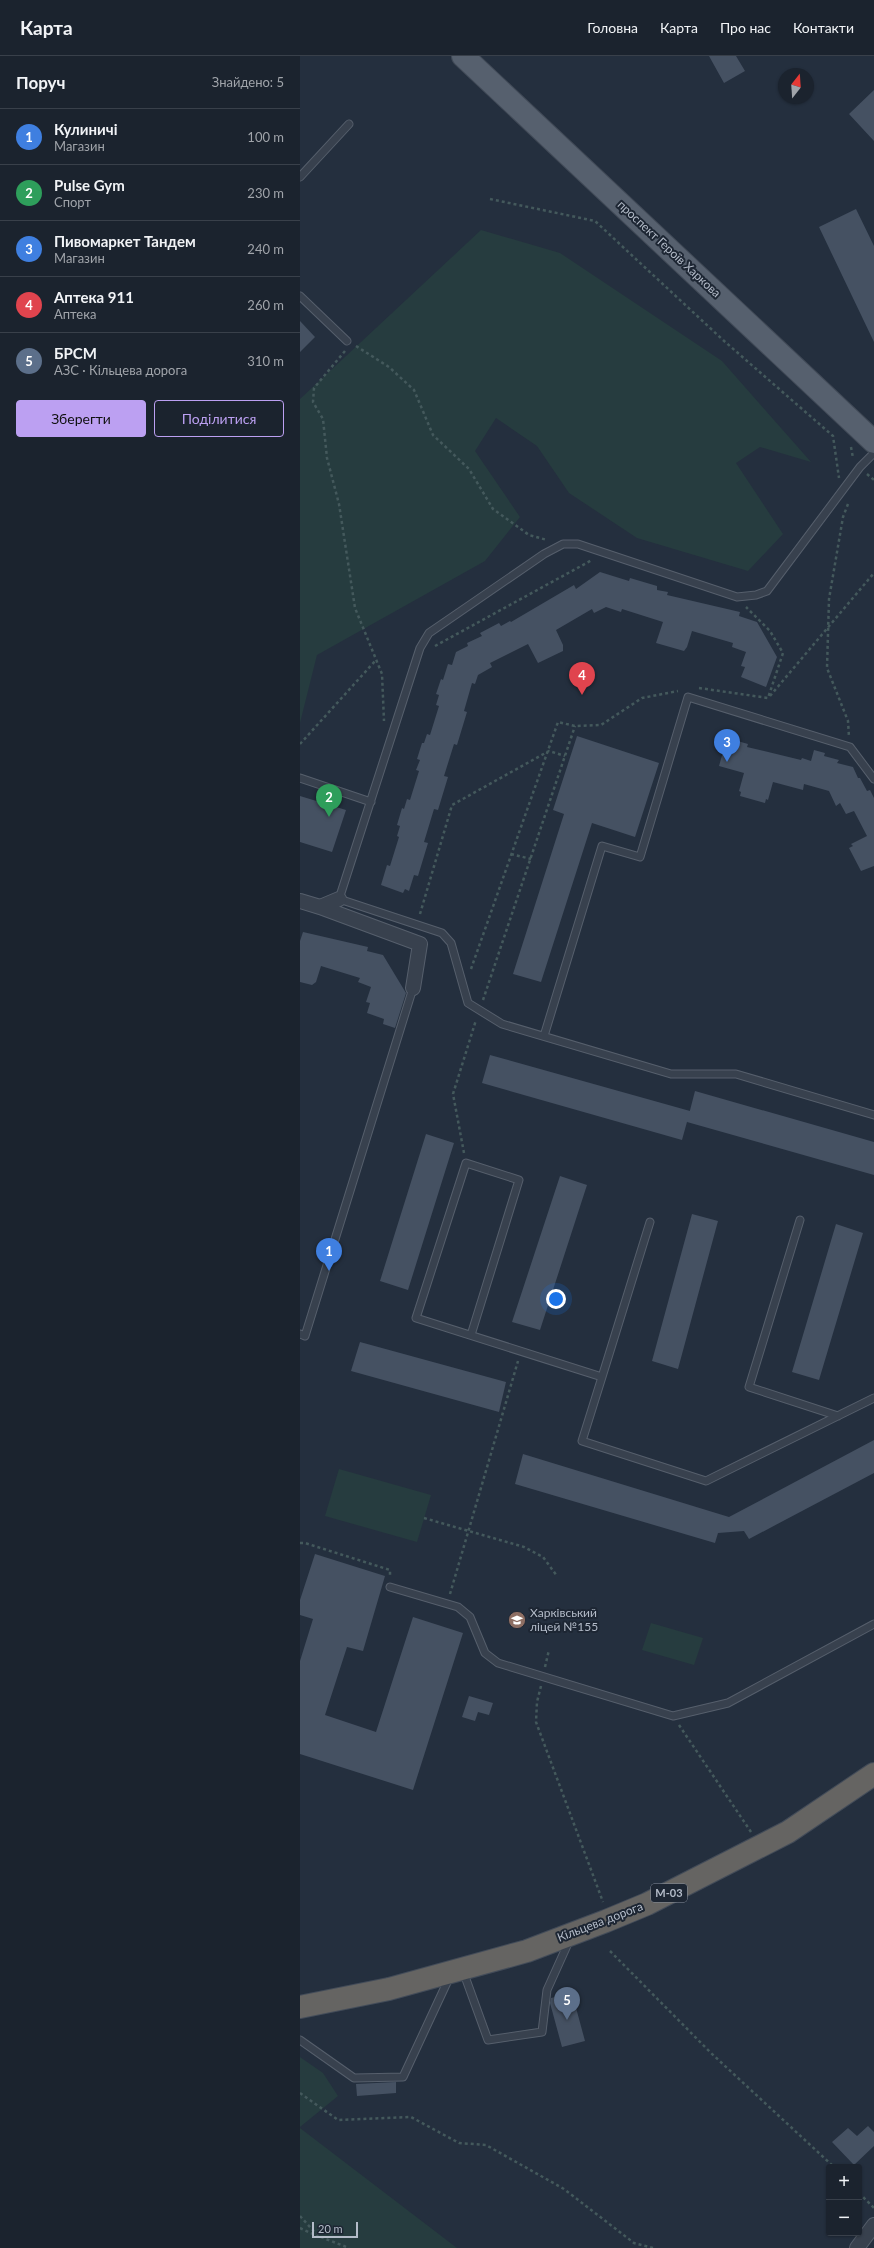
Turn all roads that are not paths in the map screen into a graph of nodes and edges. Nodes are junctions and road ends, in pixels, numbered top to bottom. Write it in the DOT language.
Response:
graph roads {
  1 [pos="463,56"];
  2 [pos="349,124"];
  3 [pos="300,177"];
  4 [pos="300,296"];
  5 [pos="347,341"];
  6 [pos="874,442"];
  7 [pos="874,453"];
  8 [pos="300,778"];
  9 [pos="874,779"];
  10 [pos="371,802"];
  11 [pos="339,899"];
  12 [pos="300,901"];
  13 [pos="320,907"];
  14 [pos="413,988"];
  15 [pos="544,1036"];
  16 [pos="874,1115"];
  17 [pos="800,1220"];
  18 [pos="650,1222"];
  19 [pos="300,1334"];
  20 [pos="471,1335"];
  21 [pos="602,1377"];
  22 [pos="874,1398"];
  23 [pos="838,1416"];
  24 [pos="390,1587"];
  25 [pos="874,1624"];
  26 [pos="874,1774"];
  27 [pos="573,1933"];
  28 [pos="457,1970"];
  29 [pos="300,2007"];
  30 [pos="300,2040"];
  31 [pos="874,2225"];
  32 [pos="857,2248"];
  1 -- 6 [label="main road, проспект Героїв Харкова"];
  2 -- 3 [label="lane"];
  4 -- 5 [label="lane"];
  7 -- 10 [label="lane"];
  8 -- 10 [label="lane"];
  9 -- 15 [label="lane"];
  10 -- 11 [label="lane"];
  11 -- 13 [label="street"];
  11 -- 15 [label="lane"];
  12 -- 13 [label="street"];
  13 -- 14 [label="street"];
  14 -- 19 [label="lane"];
  15 -- 16 [label="lane"];
  17 -- 23 [label="lane"];
  18 -- 21 [label="lane"];
  20 -- 20 [label="lane"];
  20 -- 21 [label="lane"];
  21 -- 23 [label="lane"];
  22 -- 23 [label="lane"];
  24 -- 25 [label="lane"];
  26 -- 27 [label="highway, Кільцева дорога / М-03"];
  27 -- 28 [label="highway, Кільцева дорога / М-03"];
  27 -- 28 [label="lane"];
  28 -- 29 [label="highway, Кільцева дорога / М-03"];
  28 -- 30 [label="lane"];
  31 -- 32 [label="street"];
}
